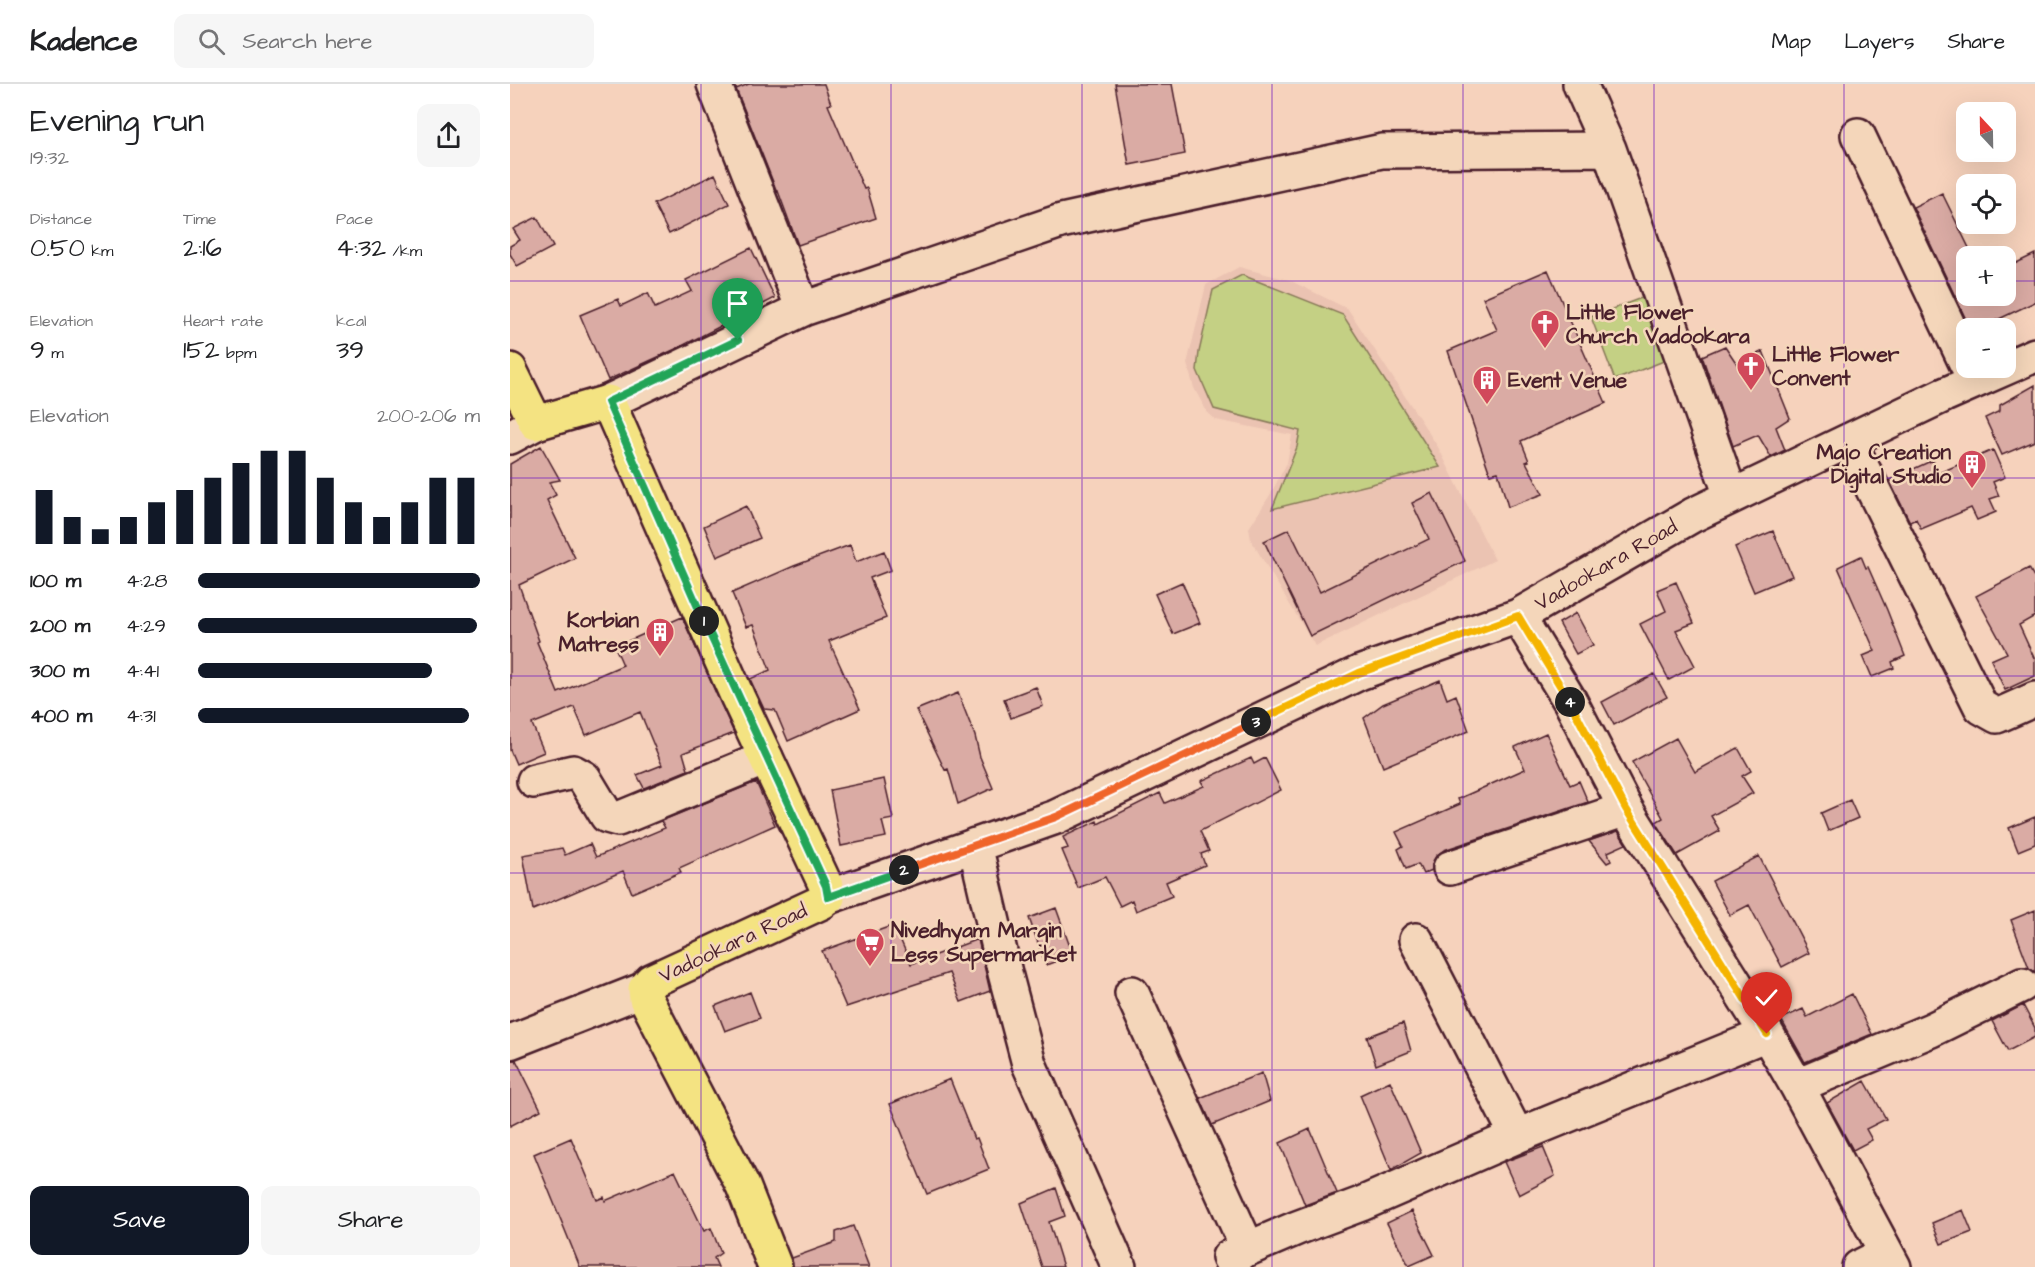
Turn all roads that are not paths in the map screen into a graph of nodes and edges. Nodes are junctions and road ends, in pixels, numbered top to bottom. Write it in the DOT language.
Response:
graph roads {
  1 [pos="714,84"];
  2 [pos="1580,84"];
  3 [pos="1858,135"];
  4 [pos="1609,149"];
  5 [pos="803,309"];
  6 [pos="1956,342"];
  7 [pos="2035,354"];
  8 [pos="2016,359"];
  9 [pos="510,370"];
  10 [pos="1958,378"];
  11 [pos="608,402"];
  12 [pos="523,430"];
  13 [pos="1849,441"];
  14 [pos="1731,496"];
  15 [pos="1518,616"];
  16 [pos="2035,699"];
  17 [pos="766,758"];
  18 [pos="534,781"];
  19 [pos="1626,809"];
  20 [pos="975,845"];
  21 [pos="1450,868"];
  22 [pos="828,897"];
  23 [pos="1416,940"];
  24 [pos="2022,985"];
  25 [pos="645,989"];
  26 [pos="1132,993"];
  27 [pos="1767,1034"];
  28 [pos="510,1042"];
  29 [pos="1797,1086"];
  30 [pos="1517,1136"];
  31 [pos="1230,1260"];
  32 [pos="1879,1263"];
  33 [pos="775,1267"];
  34 [pos="1119,1267"];
  1 -- 5 [label="street"];
  2 -- 4 [label="street"];
  3 -- 6 [label="street"];
  4 -- 5 [label="street"];
  4 -- 14 [label="street"];
  5 -- 11 [label="street"];
  7 -- 8 [label="street, Vadookara Road"];
  9 -- 12 [label="main road"];
  10 -- 13 [label="street, Vadookara Road"];
  11 -- 12 [label="main road"];
  11 -- 17 [label="main road"];
  13 -- 14 [label="street, Vadookara Road"];
  13 -- 16 [label="street"];
  14 -- 15 [label="street, Vadookara Road"];
  15 -- 19 [label="street"];
  15 -- 20 [label="street, Vadookara Road"];
  17 -- 18 [label="street"];
  17 -- 22 [label="main road"];
  19 -- 21 [label="street"];
  19 -- 27 [label="street"];
  20 -- 22 [label="street, Vadookara Road"];
  20 -- 34 [label="street"];
  22 -- 25 [label="main road, Vadookara Road"];
  23 -- 30 [label="street"];
  24 -- 29 [label="street"];
  25 -- 28 [label="street, Vadookara Road"];
  25 -- 33 [label="main road, Vadookara Road"];
  26 -- 31 [label="street"];
  27 -- 29 [label="street"];
  27 -- 30 [label="street"];
  29 -- 32 [label="street"];
  30 -- 31 [label="street"];
}
